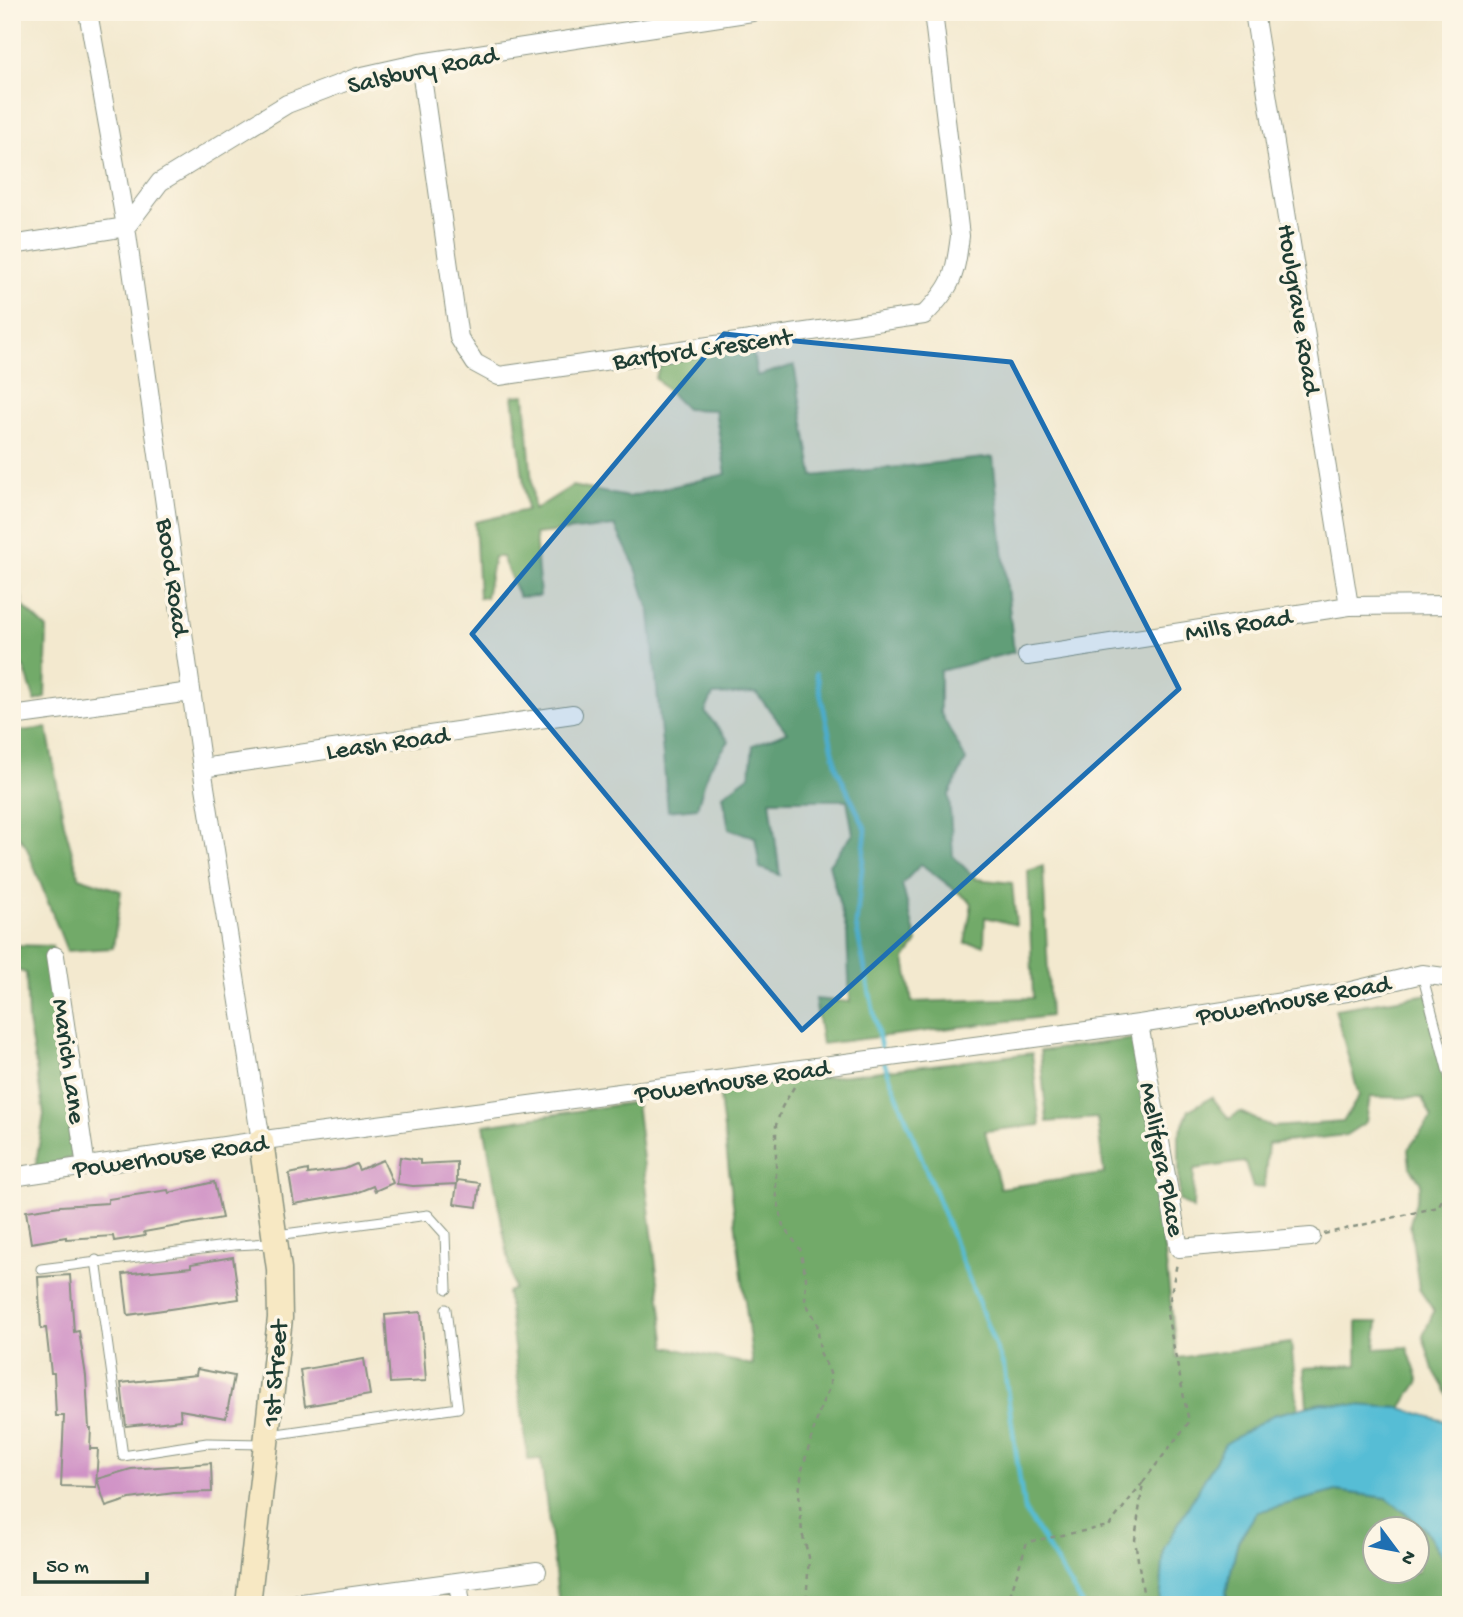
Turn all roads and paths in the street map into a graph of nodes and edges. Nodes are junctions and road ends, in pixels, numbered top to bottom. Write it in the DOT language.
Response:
graph roads {
  1 [pos="88,12"];
  2 [pos="752,12"];
  3 [pos="933,12"];
  4 [pos="1254,12"];
  5 [pos="420,63"];
  6 [pos="126,227"];
  7 [pos="12,245"];
  8 [pos="1451,605"];
  9 [pos="1349,606"];
  10 [pos="1027,656"];
  11 [pos="191,692"];
  12 [pos="573,714"];
  13 [pos="12,716"];
  14 [pos="202,768"];
  15 [pos="55,956"];
  16 [pos="1422,974"];
  17 [pos="1451,978"];
  18 [pos="1139,1024"];
  19 [pos="798,1070"];
  20 [pos="1451,1084"];
  21 [pos="261,1141"];
  22 [pos="86,1167"];
  23 [pos="12,1177"];
  24 [pos="1451,1184"];
  25 [pos="1311,1237"];
  26 [pos="275,1239"];
  27 [pos="1180,1248"];
  28 [pos="96,1260"];
  29 [pos="41,1269"];
  30 [pos="447,1289"];
  31 [pos="446,1309"];
  32 [pos="267,1440"];
  33 [pos="1143,1482"];
  34 [pos="537,1571"];
  35 [pos="458,1582"];
  36 [pos="248,1605"];
  37 [pos="287,1605"];
  38 [pos="461,1605"];
  39 [pos="806,1605"];
  40 [pos="1007,1605"];
  41 [pos="1145,1605"];
  1 -- 6 [label="street, Bood Road"];
  2 -- 5 [label="street, Salsbury Road"];
  3 -- 5 [label="street, Barford Crescent"];
  4 -- 9 [label="street, Houlgrave Road"];
  5 -- 6 [label="street, Salsbury Road"];
  6 -- 7 [label="street"];
  6 -- 11 [label="street, Bood Road"];
  8 -- 9 [label="street, Mills Road"];
  9 -- 10 [label="street, Mills Road"];
  11 -- 13 [label="street"];
  11 -- 14 [label="street, Bood Road"];
  12 -- 14 [label="street, Leash Road"];
  14 -- 21 [label="street, Bood Road"];
  15 -- 22 [label="street, Marich Lane"];
  16 -- 17 [label="street, Powerhouse Road"];
  16 -- 18 [label="street, Powerhouse Road"];
  16 -- 20 [label="lane"];
  18 -- 19 [label="street, Powerhouse Road"];
  18 -- 27 [label="street, Mellifera Place"];
  19 -- 21 [label="street, Powerhouse Road"];
  19 -- 39 [label="path"];
  21 -- 22 [label="street, Powerhouse Road"];
  21 -- 26 [label="street, 1st Street"];
  22 -- 23 [label="street, Powerhouse Road"];
  24 -- 25 [label="path"];
  25 -- 27 [label="street, Mellifera Place"];
  26 -- 28 [label="lane"];
  26 -- 30 [label="lane"];
  26 -- 32 [label="street, 1st Street"];
  27 -- 33 [label="path"];
  28 -- 29 [label="lane"];
  28 -- 32 [label="lane"];
  31 -- 32 [label="lane"];
  32 -- 36 [label="street, 1st Street"];
  33 -- 40 [label="path"];
  33 -- 41 [label="path"];
  34 -- 35 [label="street"];
  35 -- 37 [label="street"];
  35 -- 38 [label="street"];
}
